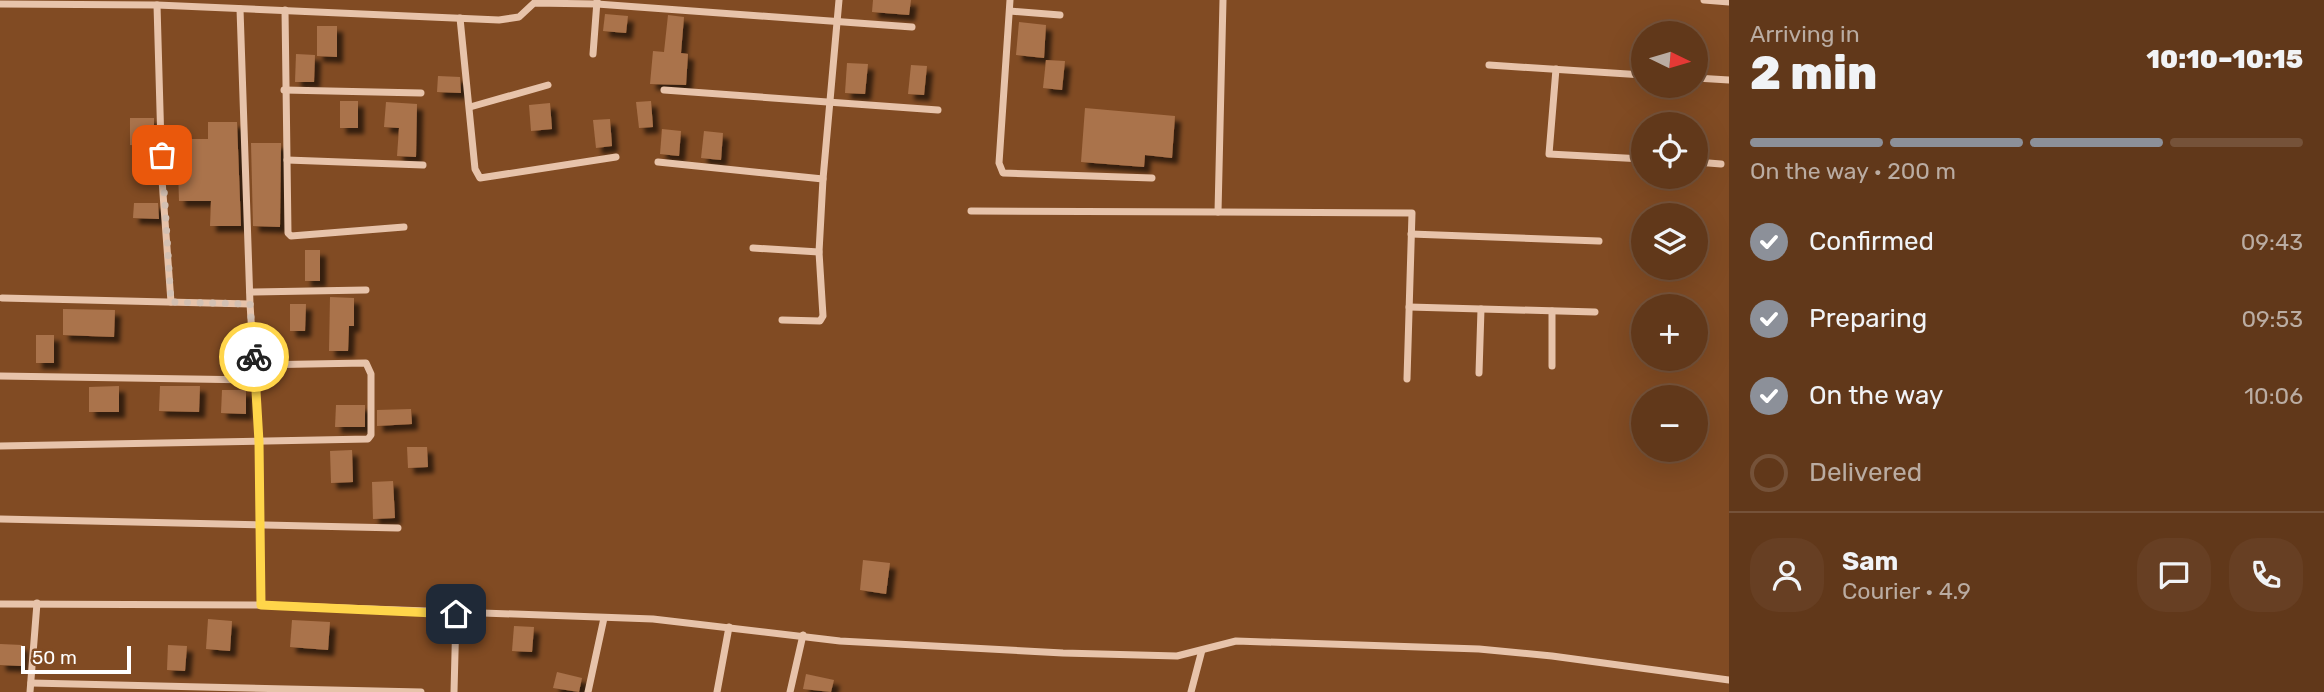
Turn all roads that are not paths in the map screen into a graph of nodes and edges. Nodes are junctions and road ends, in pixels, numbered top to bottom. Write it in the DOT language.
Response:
graph roads {
  1 [pos="839,0"];
  2 [pos="1010,0"];
  3 [pos="1223,0"];
  4 [pos="1704,0"];
  5 [pos="597,2"];
  6 [pos="1729,2"];
  7 [pos="113,3"];
  8 [pos="0,5"];
  9 [pos="157,5"];
  10 [pos="240,9"];
  11 [pos="285,10"];
  12 [pos="1010,11"];
  13 [pos="1060,15"];
  14 [pos="460,18"];
  15 [pos="838,21"];
  16 [pos="912,27"];
  17 [pos="593,54"];
  18 [pos="1489,65"];
  19 [pos="1556,69"];
  20 [pos="1631,74"];
  21 [pos="1708,79"];
  22 [pos="1729,80"];
  23 [pos="548,85"];
  24 [pos="284,90"];
  25 [pos="664,90"];
  26 [pos="421,93"];
  27 [pos="831,103"];
  28 [pos="470,107"];
  29 [pos="938,110"];
  30 [pos="616,157"];
  31 [pos="1631,158"];
  32 [pos="287,160"];
  33 [pos="657,162"];
  34 [pos="1708,163"];
  35 [pos="1721,164"];
  36 [pos="423,166"];
  37 [pos="1152,178"];
  38 [pos="823,179"];
  39 [pos="971,211"];
  40 [pos="1218,212"];
  41 [pos="404,227"];
  42 [pos="1411,234"];
  43 [pos="1599,241"];
  44 [pos="753,248"];
  45 [pos="819,252"];
  46 [pos="366,290"];
  47 [pos="250,292"];
  48 [pos="2,298"];
  49 [pos="171,302"];
  50 [pos="250,304"];
  51 [pos="1409,307"];
  52 [pos="1481,309"];
  53 [pos="1552,311"];
  54 [pos="1595,312"];
  55 [pos="782,320"];
  56 [pos="254,365"];
  57 [pos="1552,366"];
  58 [pos="1479,373"];
  59 [pos="0,376"];
  60 [pos="1407,379"];
  61 [pos="255,380"];
  62 [pos="259,442"];
  63 [pos="0,446"];
  64 [pos="0,519"];
  65 [pos="261,525"];
  66 [pos="398,528"];
  67 [pos="37,603"];
  68 [pos="0,604"];
  69 [pos="261,605"];
  70 [pos="456,614"];
  71 [pos="604,618"];
  72 [pos="729,627"];
  73 [pos="803,635"];
  74 [pos="1202,650"];
  75 [pos="1729,680"];
  76 [pos="31,683"];
  77 [pos="30,692"];
  78 [pos="421,692"];
  79 [pos="454,692"];
  80 [pos="587,692"];
  81 [pos="717,692"];
  82 [pos="790,692"];
  83 [pos="1191,692"];
  1 -- 15 [label="street"];
  2 -- 12 [label="street"];
  3 -- 40 [label="street"];
  4 -- 6 [label="street"];
  5 -- 14 [label="street"];
  5 -- 15 [label="street"];
  5 -- 17 [label="street"];
  7 -- 8 [label="street"];
  7 -- 9 [label="street"];
  9 -- 10 [label="street"];
  9 -- 49 [label="street"];
  10 -- 11 [label="street"];
  10 -- 47 [label="street"];
  11 -- 14 [label="street"];
  11 -- 24 [label="street"];
  12 -- 13 [label="street"];
  12 -- 37 [label="street"];
  14 -- 28 [label="street"];
  15 -- 16 [label="street"];
  15 -- 27 [label="street"];
  18 -- 19 [label="street"];
  19 -- 20 [label="street"];
  19 -- 31 [label="street"];
  21 -- 22 [label="street"];
  23 -- 28 [label="street"];
  24 -- 26 [label="street"];
  24 -- 32 [label="street"];
  25 -- 27 [label="street"];
  27 -- 29 [label="street"];
  27 -- 38 [label="street"];
  28 -- 30 [label="street"];
  32 -- 36 [label="street"];
  32 -- 41 [label="street"];
  33 -- 38 [label="street"];
  34 -- 35 [label="street"];
  38 -- 45 [label="street"];
  39 -- 40 [label="street"];
  40 -- 42 [label="street"];
  42 -- 43 [label="street"];
  42 -- 51 [label="street"];
  44 -- 45 [label="street"];
  45 -- 55 [label="street"];
  46 -- 47 [label="street"];
  47 -- 50 [label="street"];
  48 -- 49 [label="street"];
  49 -- 50 [label="street"];
  50 -- 56 [label="street"];
  51 -- 52 [label="street"];
  51 -- 60 [label="street"];
  52 -- 53 [label="street"];
  52 -- 58 [label="street"];
  53 -- 54 [label="street"];
  53 -- 57 [label="street"];
  56 -- 61 [label="street"];
  56 -- 62 [label="street"];
  59 -- 61 [label="street"];
  61 -- 62 [label="street"];
  62 -- 63 [label="street"];
  62 -- 65 [label="street"];
  64 -- 65 [label="street"];
  65 -- 66 [label="street"];
  65 -- 69 [label="street"];
  67 -- 68 [label="street"];
  67 -- 69 [label="street"];
  67 -- 76 [label="street"];
  69 -- 70 [label="street"];
  70 -- 71 [label="street"];
  70 -- 79 [label="street"];
  71 -- 72 [label="street"];
  71 -- 80 [label="street"];
  72 -- 73 [label="street"];
  72 -- 81 [label="street"];
  73 -- 74 [label="street"];
  73 -- 82 [label="street"];
  74 -- 75 [label="street"];
  74 -- 83 [label="street"];
  76 -- 77 [label="street"];
  76 -- 78 [label="street"];
}
